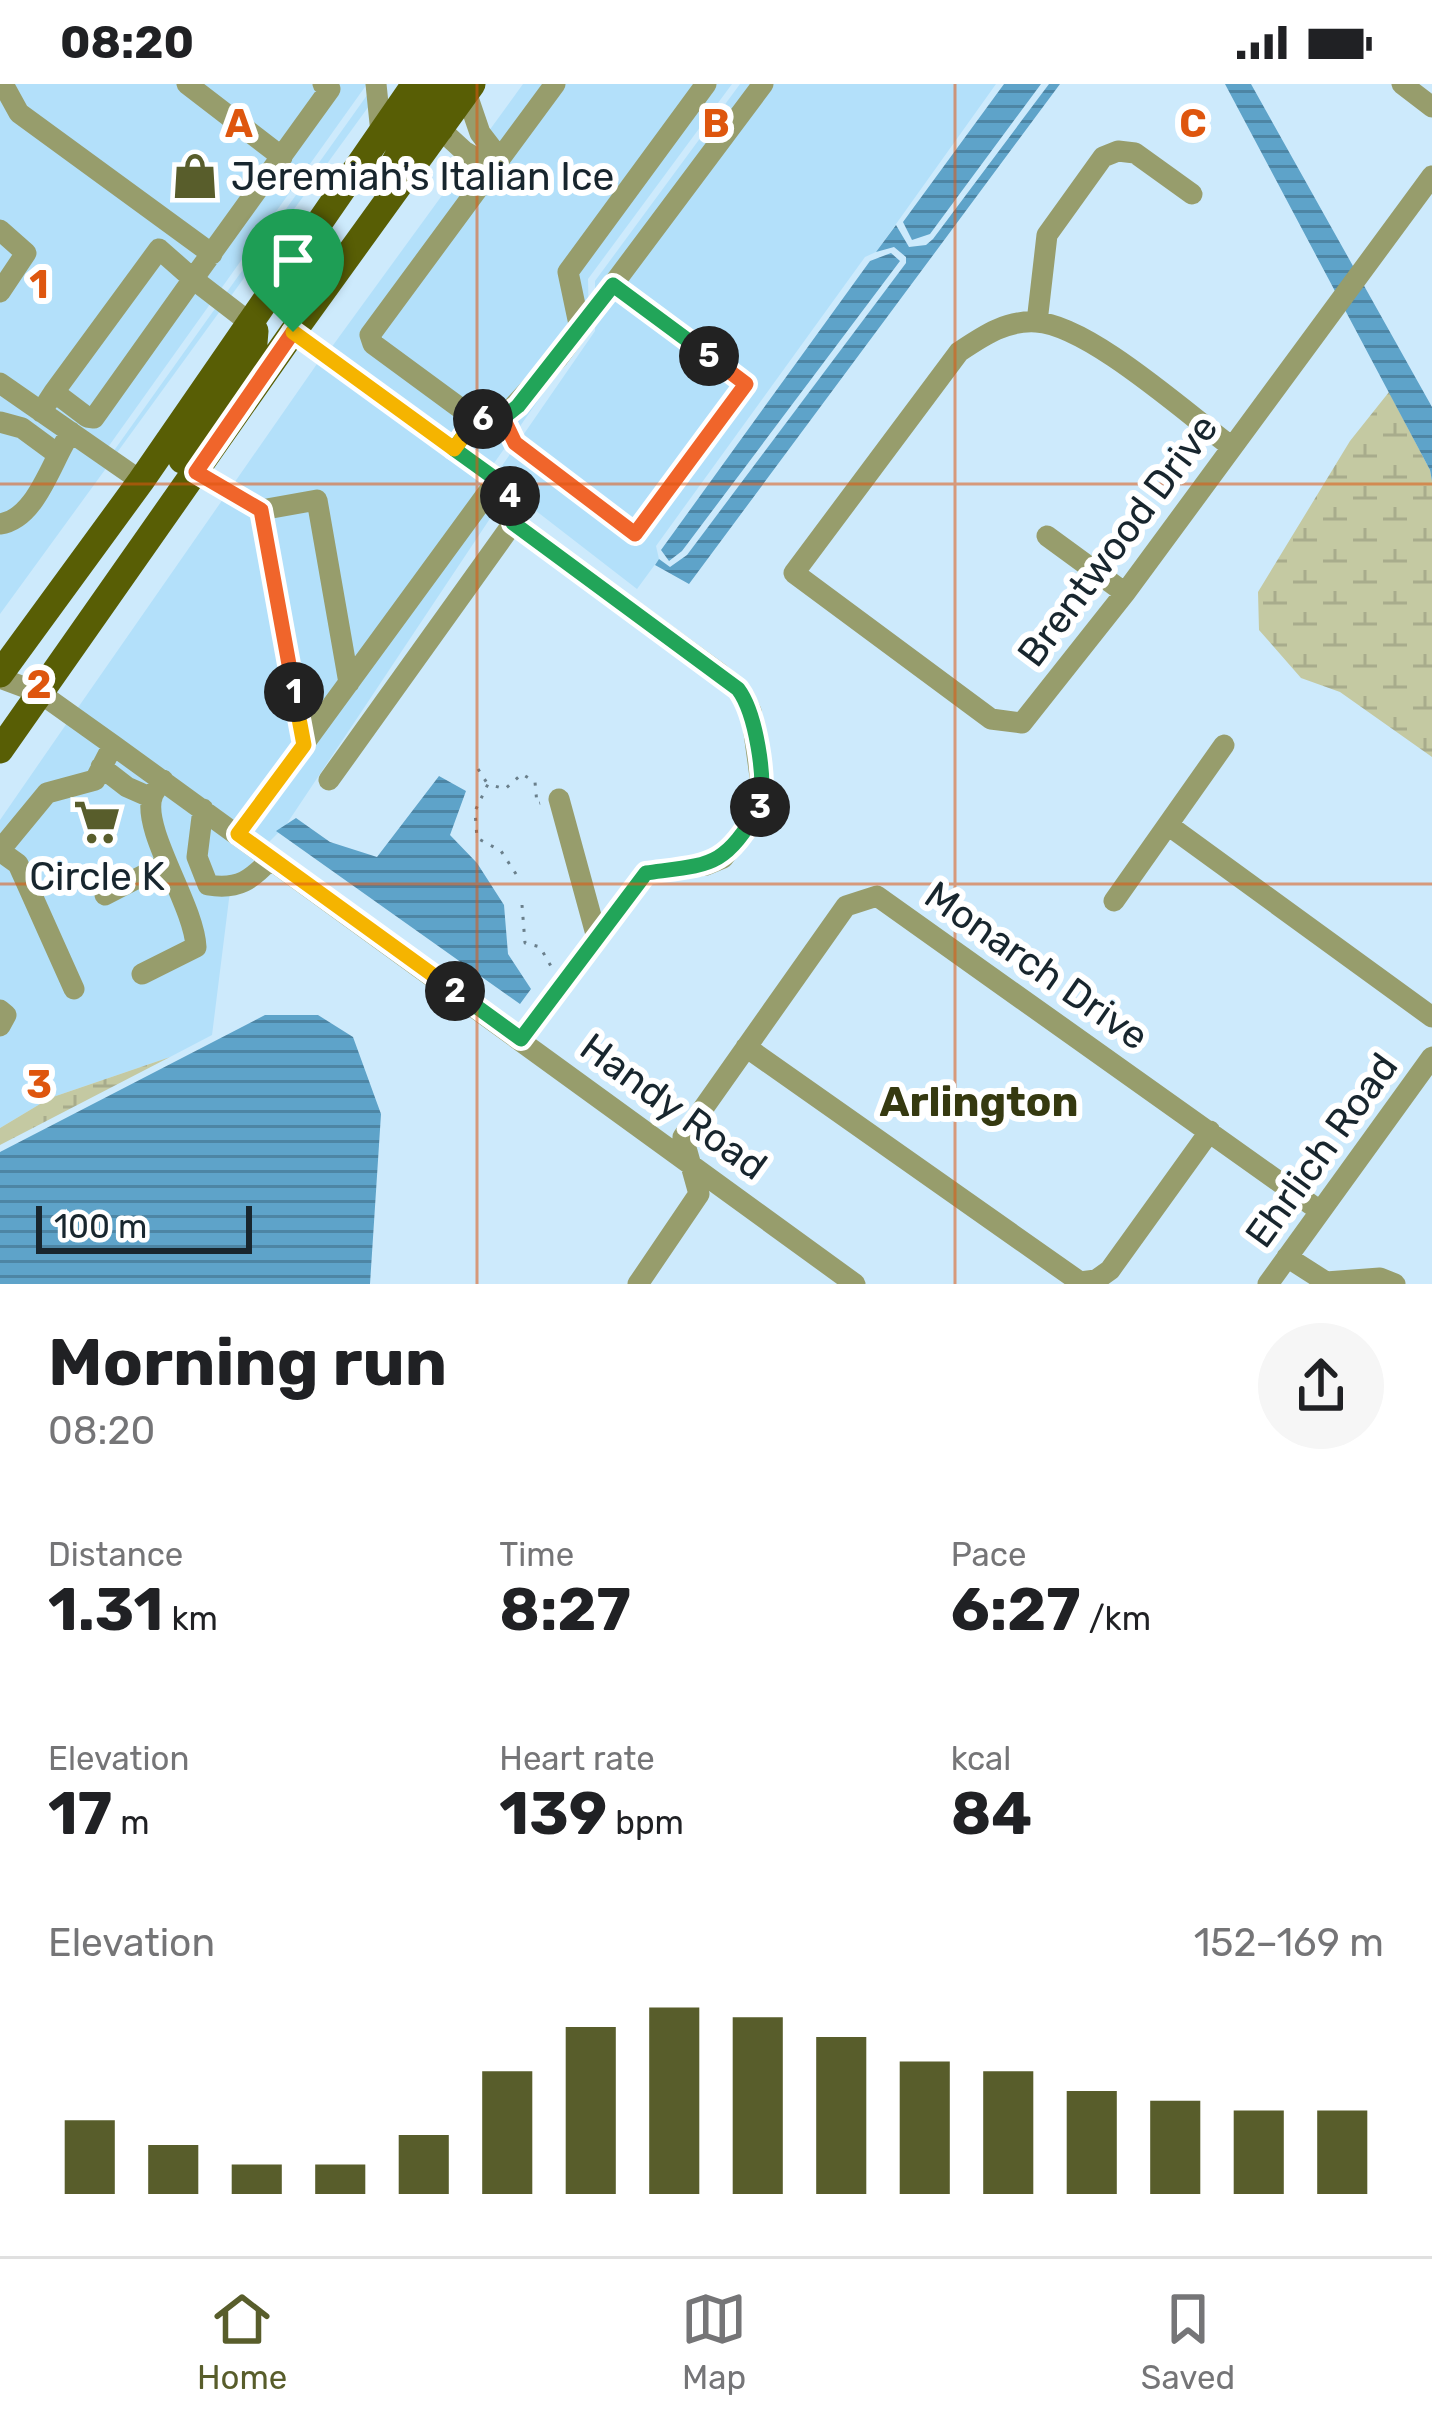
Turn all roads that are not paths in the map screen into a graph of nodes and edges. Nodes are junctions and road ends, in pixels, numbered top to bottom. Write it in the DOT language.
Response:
graph roads {
  1 [pos="3,84"];
  2 [pos="187,84"];
  3 [pos="323,84"];
  4 [pos="376,84"];
  5 [pos="555,84"];
  6 [pos="706,84"];
  7 [pos="763,84"];
  8 [pos="1402,84"];
  9 [pos="411,85"];
  10 [pos="460,87"];
  11 [pos="1432,107"];
  12 [pos="440,129"];
  13 [pos="381,133"];
  14 [pos="282,157"];
  15 [pos="496,163"];
  16 [pos="1432,176"];
  17 [pos="1192,194"];
  18 [pos="0,230"];
  19 [pos="212,254"];
  20 [pos="193,279"];
  21 [pos="613,285"];
  22 [pos="0,292"];
  23 [pos="1037,322"];
  24 [pos="250,323"];
  25 [pos="580,329"];
  26 [pos="293,332"];
  27 [pos="0,383"];
  28 [pos="54,392"];
  29 [pos="40,412"];
  30 [pos="503,418"];
  31 [pos="476,419"];
  32 [pos="0,422"];
  33 [pos="70,433"];
  34 [pos="1232,448"];
  35 [pos="454,449"];
  36 [pos="56,453"];
  37 [pos="196,472"];
  38 [pos="497,480"];
  39 [pos="141,481"];
  40 [pos="261,510"];
  41 [pos="164,515"];
  42 [pos="513,523"];
  43 [pos="0,524"];
  44 [pos="1047,536"];
  45 [pos="1125,593"];
  46 [pos="3,663"];
  47 [pos="349,682"];
  48 [pos="40,693"];
  49 [pos="113,745"];
  50 [pos="304,745"];
  51 [pos="1224,745"];
  52 [pos="0,750"];
  53 [pos="101,767"];
  54 [pos="329,780"];
  55 [pos="157,789"];
  56 [pos="559,799"];
  57 [pos="203,808"];
  58 [pos="1168,825"];
  59 [pos="238,834"];
  60 [pos="0,850"];
  61 [pos="272,858"];
  62 [pos="165,864"];
  63 [pos="105,895"];
  64 [pos="1114,902"];
  65 [pos="597,938"];
  66 [pos="142,974"];
  67 [pos="74,989"];
  68 [pos="0,1010"];
  69 [pos="1432,1017"];
  70 [pos="0,1026"];
  71 [pos="521,1039"];
  72 [pos="746,1047"];
  73 [pos="1432,1057"];
  74 [pos="1210,1132"];
  75 [pos="694,1166"];
  76 [pos="1320,1211"];
  77 [pos="1287,1257"];
  78 [pos="638,1284"];
  79 [pos="855,1284"];
  80 [pos="1268,1284"];
  81 [pos="1395,1284"];
  1 -- 19 [label="street"];
  2 -- 14 [label="street"];
  3 -- 14 [label="street"];
  4 -- 13 [label="street"];
  5 -- 15 [label="street"];
  6 -- 25 [label="street"];
  7 -- 21 [label="street"];
  8 -- 11 [label="street"];
  9 -- 13 [label="main road"];
  9 -- 26 [label="main road"];
  10 -- 12 [label="main road"];
  10 -- 15 [label="street"];
  12 -- 15 [label="street"];
  12 -- 26 [label="main road"];
  13 -- 24 [label="main road"];
  14 -- 19 [label="street"];
  15 -- 31 [label="street"];
  16 -- 34 [label="street, Brentwood Drive"];
  17 -- 23 [label="street"];
  18 -- 22 [label="street"];
  19 -- 20 [label="street"];
  20 -- 24 [label="street"];
  20 -- 28 [label="street"];
  20 -- 28 [label="street"];
  21 -- 25 [label="street"];
  21 -- 30 [label="street"];
  23 -- 34 [label="street"];
  23 -- 45 [label="street, Brentwood Drive"];
  24 -- 39 [label="main road"];
  24 -- 41 [label="main road"];
  25 -- 30 [label="street"];
  26 -- 35 [label="street"];
  26 -- 37 [label="main road"];
  27 -- 29 [label="street"];
  28 -- 29 [label="street"];
  29 -- 33 [label="street"];
  30 -- 31 [label="street"];
  31 -- 35 [label="street"];
  32 -- 36 [label="street"];
  33 -- 36 [label="street"];
  33 -- 39 [label="street"];
  34 -- 45 [label="street, Brentwood Drive"];
  35 -- 38 [label="street"];
  36 -- 43 [label="street"];
  37 -- 40 [label="street"];
  37 -- 41 [label="main road"];
  38 -- 42 [label="street"];
  38 -- 47 [label="street"];
  39 -- 46 [label="main road"];
  40 -- 47 [label="street"];
  40 -- 50 [label="street"];
  41 -- 48 [label="main road"];
  42 -- 54 [label="street"];
  42 -- 65 [label="street"];
  44 -- 45 [label="street"];
  46 -- 48 [label="street, Handy Road"];
  47 -- 50 [label="street"];
  48 -- 49 [label="street, Handy Road"];
  48 -- 52 [label="main road"];
  49 -- 53 [label="street"];
  49 -- 55 [label="street, Handy Road"];
  50 -- 59 [label="street"];
  51 -- 58 [label="street"];
  53 -- 55 [label="street"];
  53 -- 60 [label="street"];
  55 -- 57 [label="street, Handy Road"];
  55 -- 62 [label="street"];
  56 -- 65 [label="street"];
  57 -- 59 [label="street, Handy Road"];
  57 -- 61 [label="street"];
  58 -- 64 [label="street"];
  58 -- 69 [label="street"];
  59 -- 61 [label="street, Handy Road"];
  60 -- 67 [label="street"];
  61 -- 71 [label="street, Handy Road"];
  62 -- 63 [label="street"];
  62 -- 66 [label="street"];
  65 -- 71 [label="street"];
  68 -- 70 [label="street"];
  71 -- 75 [label="street, Handy Road"];
  72 -- 74 [label="street"];
  72 -- 74 [label="street, Monarch Drive"];
  72 -- 75 [label="street, Monarch Drive"];
  73 -- 76 [label="street, Ehrlich Road"];
  74 -- 76 [label="street, Monarch Drive"];
  75 -- 78 [label="street"];
  75 -- 79 [label="street, Handy Road"];
  76 -- 77 [label="street, Ehrlich Road"];
  77 -- 80 [label="street, Ehrlich Road"];
  77 -- 81 [label="street"];
}
